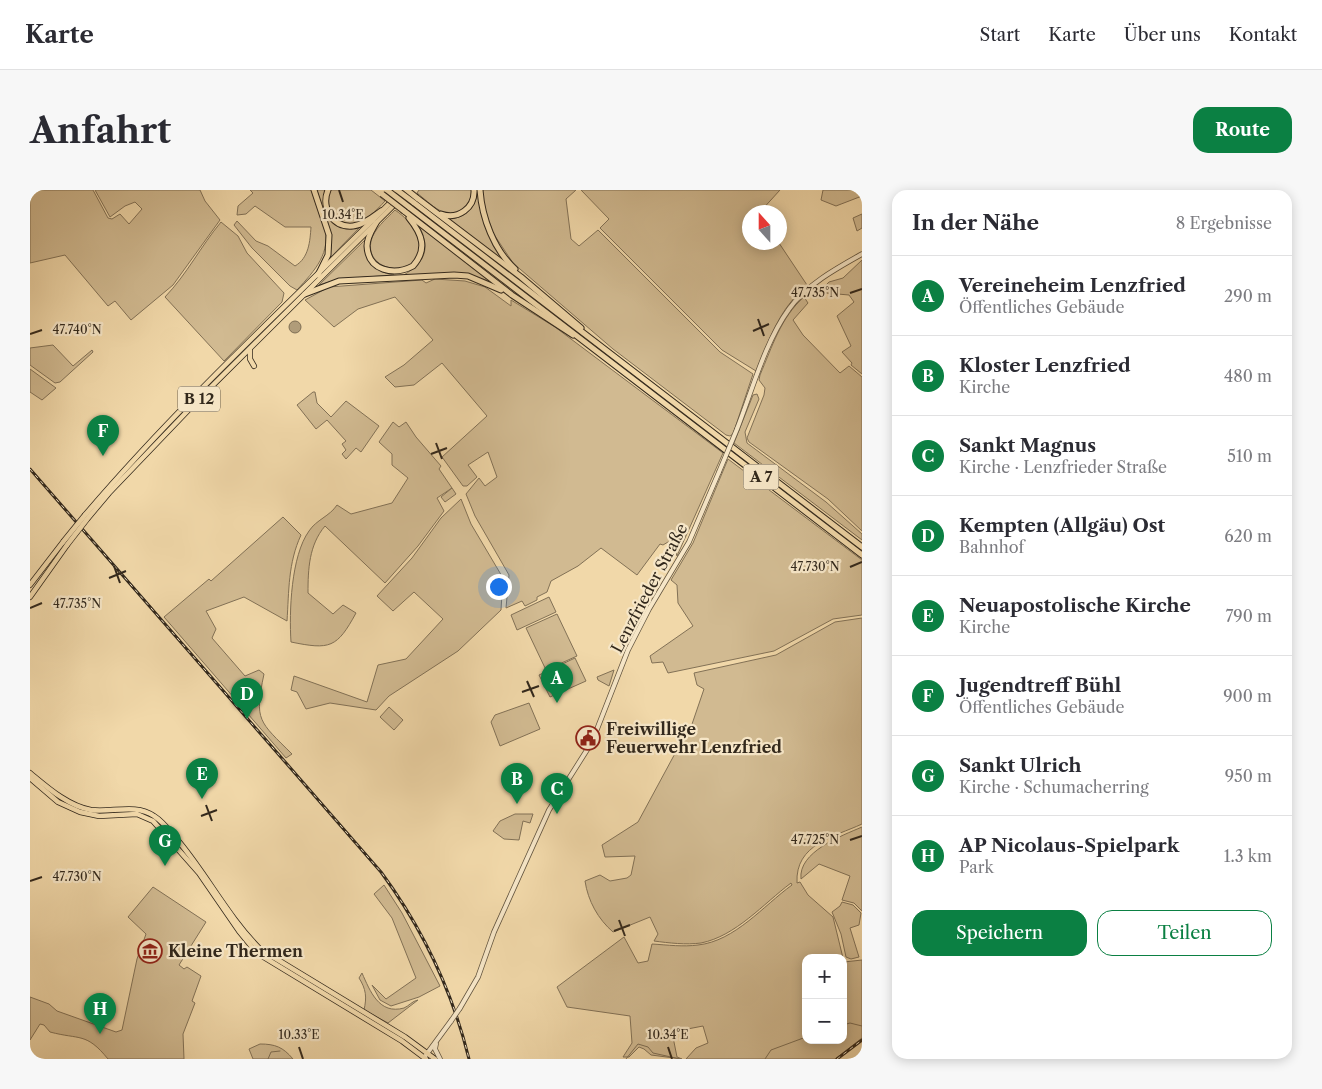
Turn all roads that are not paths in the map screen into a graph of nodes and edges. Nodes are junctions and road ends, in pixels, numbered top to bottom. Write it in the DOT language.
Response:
graph roads {
  1 [pos="314,190"];
  2 [pos="328,190"];
  3 [pos="377,190"];
  4 [pos="397,190"];
  5 [pos="403,190"];
  6 [pos="408,190"];
  7 [pos="474,190"];
  8 [pos="480,190"];
  9 [pos="384,192"];
  10 [pos="413,202"];
  11 [pos="382,211"];
  12 [pos="404,211"];
  13 [pos="435,211"];
  14 [pos="376,223"];
  15 [pos="862,254"];
  16 [pos="318,275"];
  17 [pos="522,277"];
  18 [pos="305,294"];
  19 [pos="512,295"];
  20 [pos="587,336"];
  21 [pos="579,337"];
  22 [pos="250,349"];
  23 [pos="254,366"];
  24 [pos="156,440"];
  25 [pos="65,543"];
  26 [pos="862,547"];
  27 [pos="862,555"];
  28 [pos="30,585"];
  29 [pos="30,597"];
  30 [pos="30,772"];
  31 [pos="30,778"];
  32 [pos="237,924"];
  33 [pos="240,929"];
  34 [pos="436,1041"];
  35 [pos="428,1052"];
  36 [pos="424,1059"];
  37 [pos="435,1059"];
  38 [pos="440,1059"];
  1 -- 16 [label="highway"];
  2 -- 11 [label="highway"];
  3 -- 9 [label="highway"];
  4 -- 10 [label="highway, A 7, bridge"];
  5 -- 11 [label="main road, B 12"];
  6 -- 10 [label="highway, bridge"];
  6 -- 14 [label="main road, B 12"];
  7 -- 13 [label="highway"];
  8 -- 17 [label="highway"];
  9 -- 10 [label="highway, A 7, bridge"];
  9 -- 12 [label="highway, bridge"];
  10 -- 13 [label="highway"];
  10 -- 20 [label="highway, A 7"];
  10 -- 21 [label="highway, A 7"];
  11 -- 16 [label="main road, B 12"];
  12 -- 14 [label="highway"];
  12 -- 19 [label="highway"];
  13 -- 17 [label="highway"];
  14 -- 18 [label="main road, B 12"];
  15 -- 34 [label="street, Lenzfrieder Straße, bridge"];
  16 -- 24 [label="main road, B 12"];
  17 -- 20 [label="highway"];
  18 -- 19 [label="highway"];
  18 -- 22 [label="main road, B 12"];
  19 -- 21 [label="highway"];
  20 -- 26 [label="highway, A 7"];
  21 -- 27 [label="highway, A 7"];
  22 -- 23 [label="main road"];
  22 -- 24 [label="main road, B 12"];
  24 -- 25 [label="main road, B 12, bridge"];
  25 -- 28 [label="main road, B 12"];
  25 -- 29 [label="main road, B 12"];
  30 -- 32 [label="main road"];
  31 -- 32 [label="main road"];
  32 -- 33 [label="main road"];
  33 -- 35 [label="main road"];
  33 -- 36 [label="main road"];
  34 -- 35 [label="street, Lenzfrieder Straße"];
  34 -- 38 [label="street"];
  35 -- 36 [label="street, Lenzfrieder Straße"];
  35 -- 37 [label="main road"];
}
